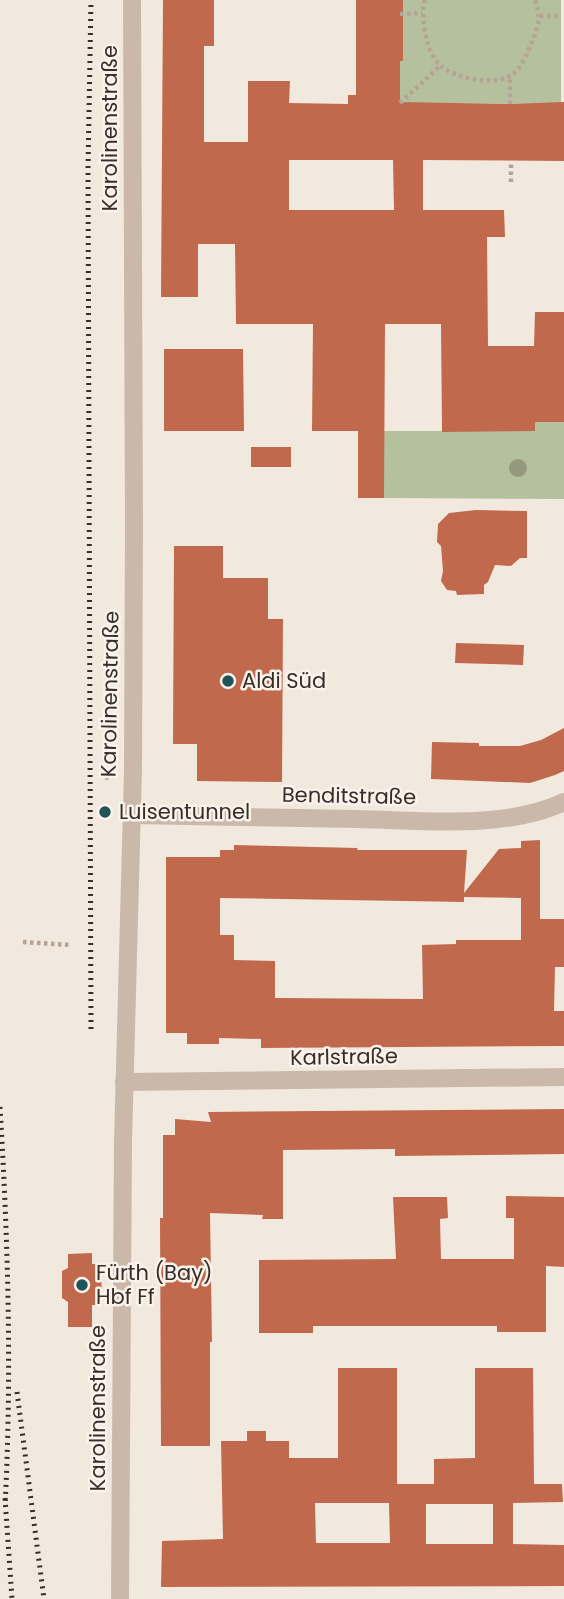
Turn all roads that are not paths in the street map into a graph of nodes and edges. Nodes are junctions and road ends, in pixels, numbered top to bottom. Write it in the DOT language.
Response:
graph roads {
  1 [pos="132,0"];
  2 [pos="564,802"];
  3 [pos="131,815"];
  4 [pos="564,1077"];
  5 [pos="124,1082"];
  6 [pos="120,1599"];
  1 -- 3 [label="street, Karolinenstraße"];
  2 -- 3 [label="street, Benditstraße"];
  3 -- 5 [label="street, Karolinenstraße"];
  4 -- 5 [label="street, Karlstraße"];
  5 -- 6 [label="street, Karolinenstraße"];
}
